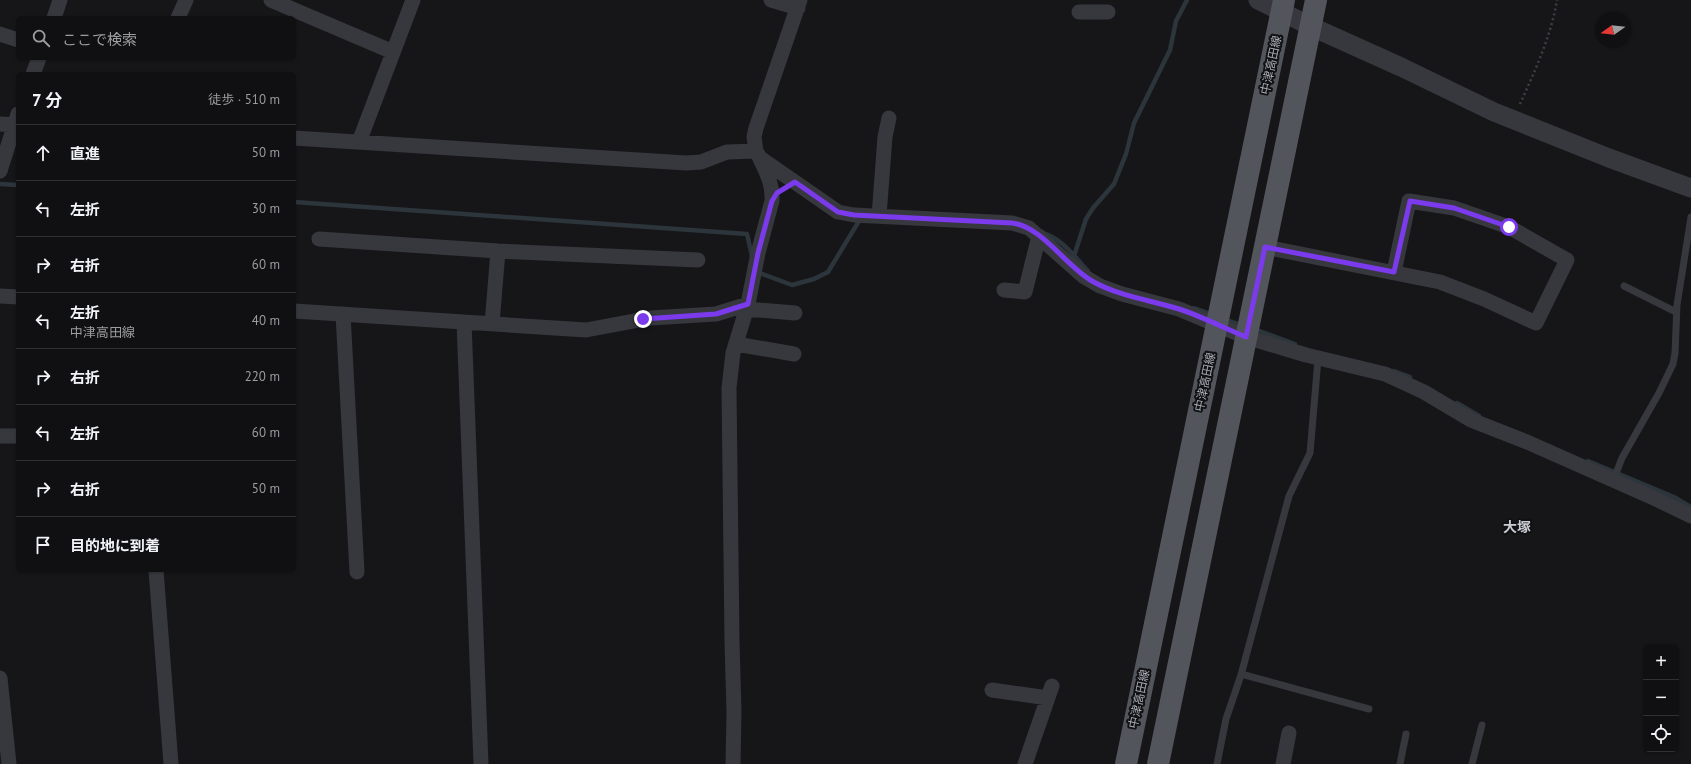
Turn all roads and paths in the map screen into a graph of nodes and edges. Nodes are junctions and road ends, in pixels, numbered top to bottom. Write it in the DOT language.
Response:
graph roads {
  1 [pos="60,0"];
  2 [pos="186,0"];
  3 [pos="271,0"];
  4 [pos="413,0"];
  5 [pos="771,0"];
  6 [pos="1258,0"];
  7 [pos="1316,0"];
  8 [pos="1557,0"];
  9 [pos="799,4"];
  10 [pos="1283,6"];
  11 [pos="1079,12"];
  12 [pos="1108,12"];
  13 [pos="55,16"];
  14 [pos="179,16"];
  15 [pos="1310,26"];
  16 [pos="0,34"];
  17 [pos="16,39"];
  18 [pos="393,52"];
  19 [pos="38,60"];
  20 [pos="34,72"];
  21 [pos="1520,104"];
  22 [pos="889,118"];
  23 [pos="13,122"];
  24 [pos="296,138"];
  25 [pos="359,142"];
  26 [pos="758,155"];
  27 [pos="0,171"];
  28 [pos="795,182"];
  29 [pos="1691,188"];
  30 [pos="772,201"];
  31 [pos="878,216"];
  32 [pos="1691,217"];
  33 [pos="1038,236"];
  34 [pos="319,239"];
  35 [pos="1265,247"];
  36 [pos="498,251"];
  37 [pos="698,260"];
  38 [pos="1394,272"];
  39 [pos="1624,286"];
  40 [pos="1004,290"];
  41 [pos="0,296"];
  42 [pos="16,298"];
  43 [pos="747,307"];
  44 [pos="296,311"];
  45 [pos="1676,312"];
  46 [pos="795,313"];
  47 [pos="344,314"];
  48 [pos="464,322"];
  49 [pos="492,324"];
  50 [pos="1217,325"];
  51 [pos="1246,337"];
  52 [pos="736,344"];
  53 [pos="794,354"];
  54 [pos="1318,359"];
  55 [pos="0,436"];
  56 [pos="16,436"];
  57 [pos="1613,481"];
  58 [pos="1691,516"];
  59 [pos="156,572"];
  60 [pos="357,572"];
  61 [pos="1241,674"];
  62 [pos="0,678"];
  63 [pos="992,690"];
  64 [pos="1369,709"];
  65 [pos="1482,725"];
  66 [pos="1289,733"];
  67 [pos="1406,734"];
  68 [pos="8,764"];
  69 [pos="171,764"];
  70 [pos="481,764"];
  71 [pos="733,764"];
  72 [pos="1025,764"];
  73 [pos="1126,764"];
  74 [pos="1158,764"];
  75 [pos="1217,764"];
  76 [pos="1283,764"];
  77 [pos="1400,764"];
  78 [pos="1472,764"];
  1 -- 13 [label="street"];
  2 -- 14 [label="street"];
  3 -- 18 [label="street"];
  4 -- 18 [label="street"];
  5 -- 9 [label="street"];
  6 -- 10 [label="street"];
  7 -- 15 [label="main road"];
  8 -- 21 [label="path"];
  9 -- 26 [label="street"];
  10 -- 15 [label="street"];
  10 -- 50 [label="main road, 中津高田線"];
  11 -- 12 [label="street"];
  15 -- 29 [label="street"];
  15 -- 35 [label="main road"];
  16 -- 17 [label="street"];
  18 -- 25 [label="street"];
  19 -- 20 [label="street"];
  22 -- 31 [label="street"];
  23 -- 27 [label="street"];
  24 -- 25 [label="street"];
  25 -- 26 [label="street"];
  26 -- 28 [label="street"];
  26 -- 30 [label="street"];
  28 -- 30 [label="street"];
  28 -- 31 [label="street"];
  30 -- 43 [label="street"];
  31 -- 33 [label="street"];
  32 -- 45 [label="lane"];
  33 -- 40 [label="street"];
  33 -- 50 [label="street"];
  34 -- 36 [label="street"];
  35 -- 38 [label="street"];
  35 -- 51 [label="main road"];
  36 -- 37 [label="street"];
  36 -- 49 [label="street"];
  38 -- 38 [label="street"];
  39 -- 45 [label="lane"];
  41 -- 42 [label="street"];
  43 -- 46 [label="street"];
  43 -- 49 [label="street"];
  43 -- 52 [label="street"];
  44 -- 47 [label="street"];
  45 -- 57 [label="lane"];
  47 -- 48 [label="street"];
  47 -- 60 [label="street"];
  48 -- 49 [label="street"];
  48 -- 70 [label="street"];
  50 -- 51 [label="street"];
  50 -- 73 [label="main road, 中津高田線"];
  51 -- 54 [label="street"];
  51 -- 74 [label="main road"];
  52 -- 53 [label="street"];
  52 -- 71 [label="street"];
  54 -- 57 [label="street"];
  54 -- 61 [label="lane"];
  55 -- 56 [label="street"];
  57 -- 58 [label="street"];
  59 -- 69 [label="street"];
  61 -- 64 [label="lane"];
  61 -- 75 [label="lane"];
  62 -- 68 [label="street"];
  63 -- 72 [label="street"];
  65 -- 78 [label="lane"];
  66 -- 76 [label="street"];
  67 -- 77 [label="lane"];
}
